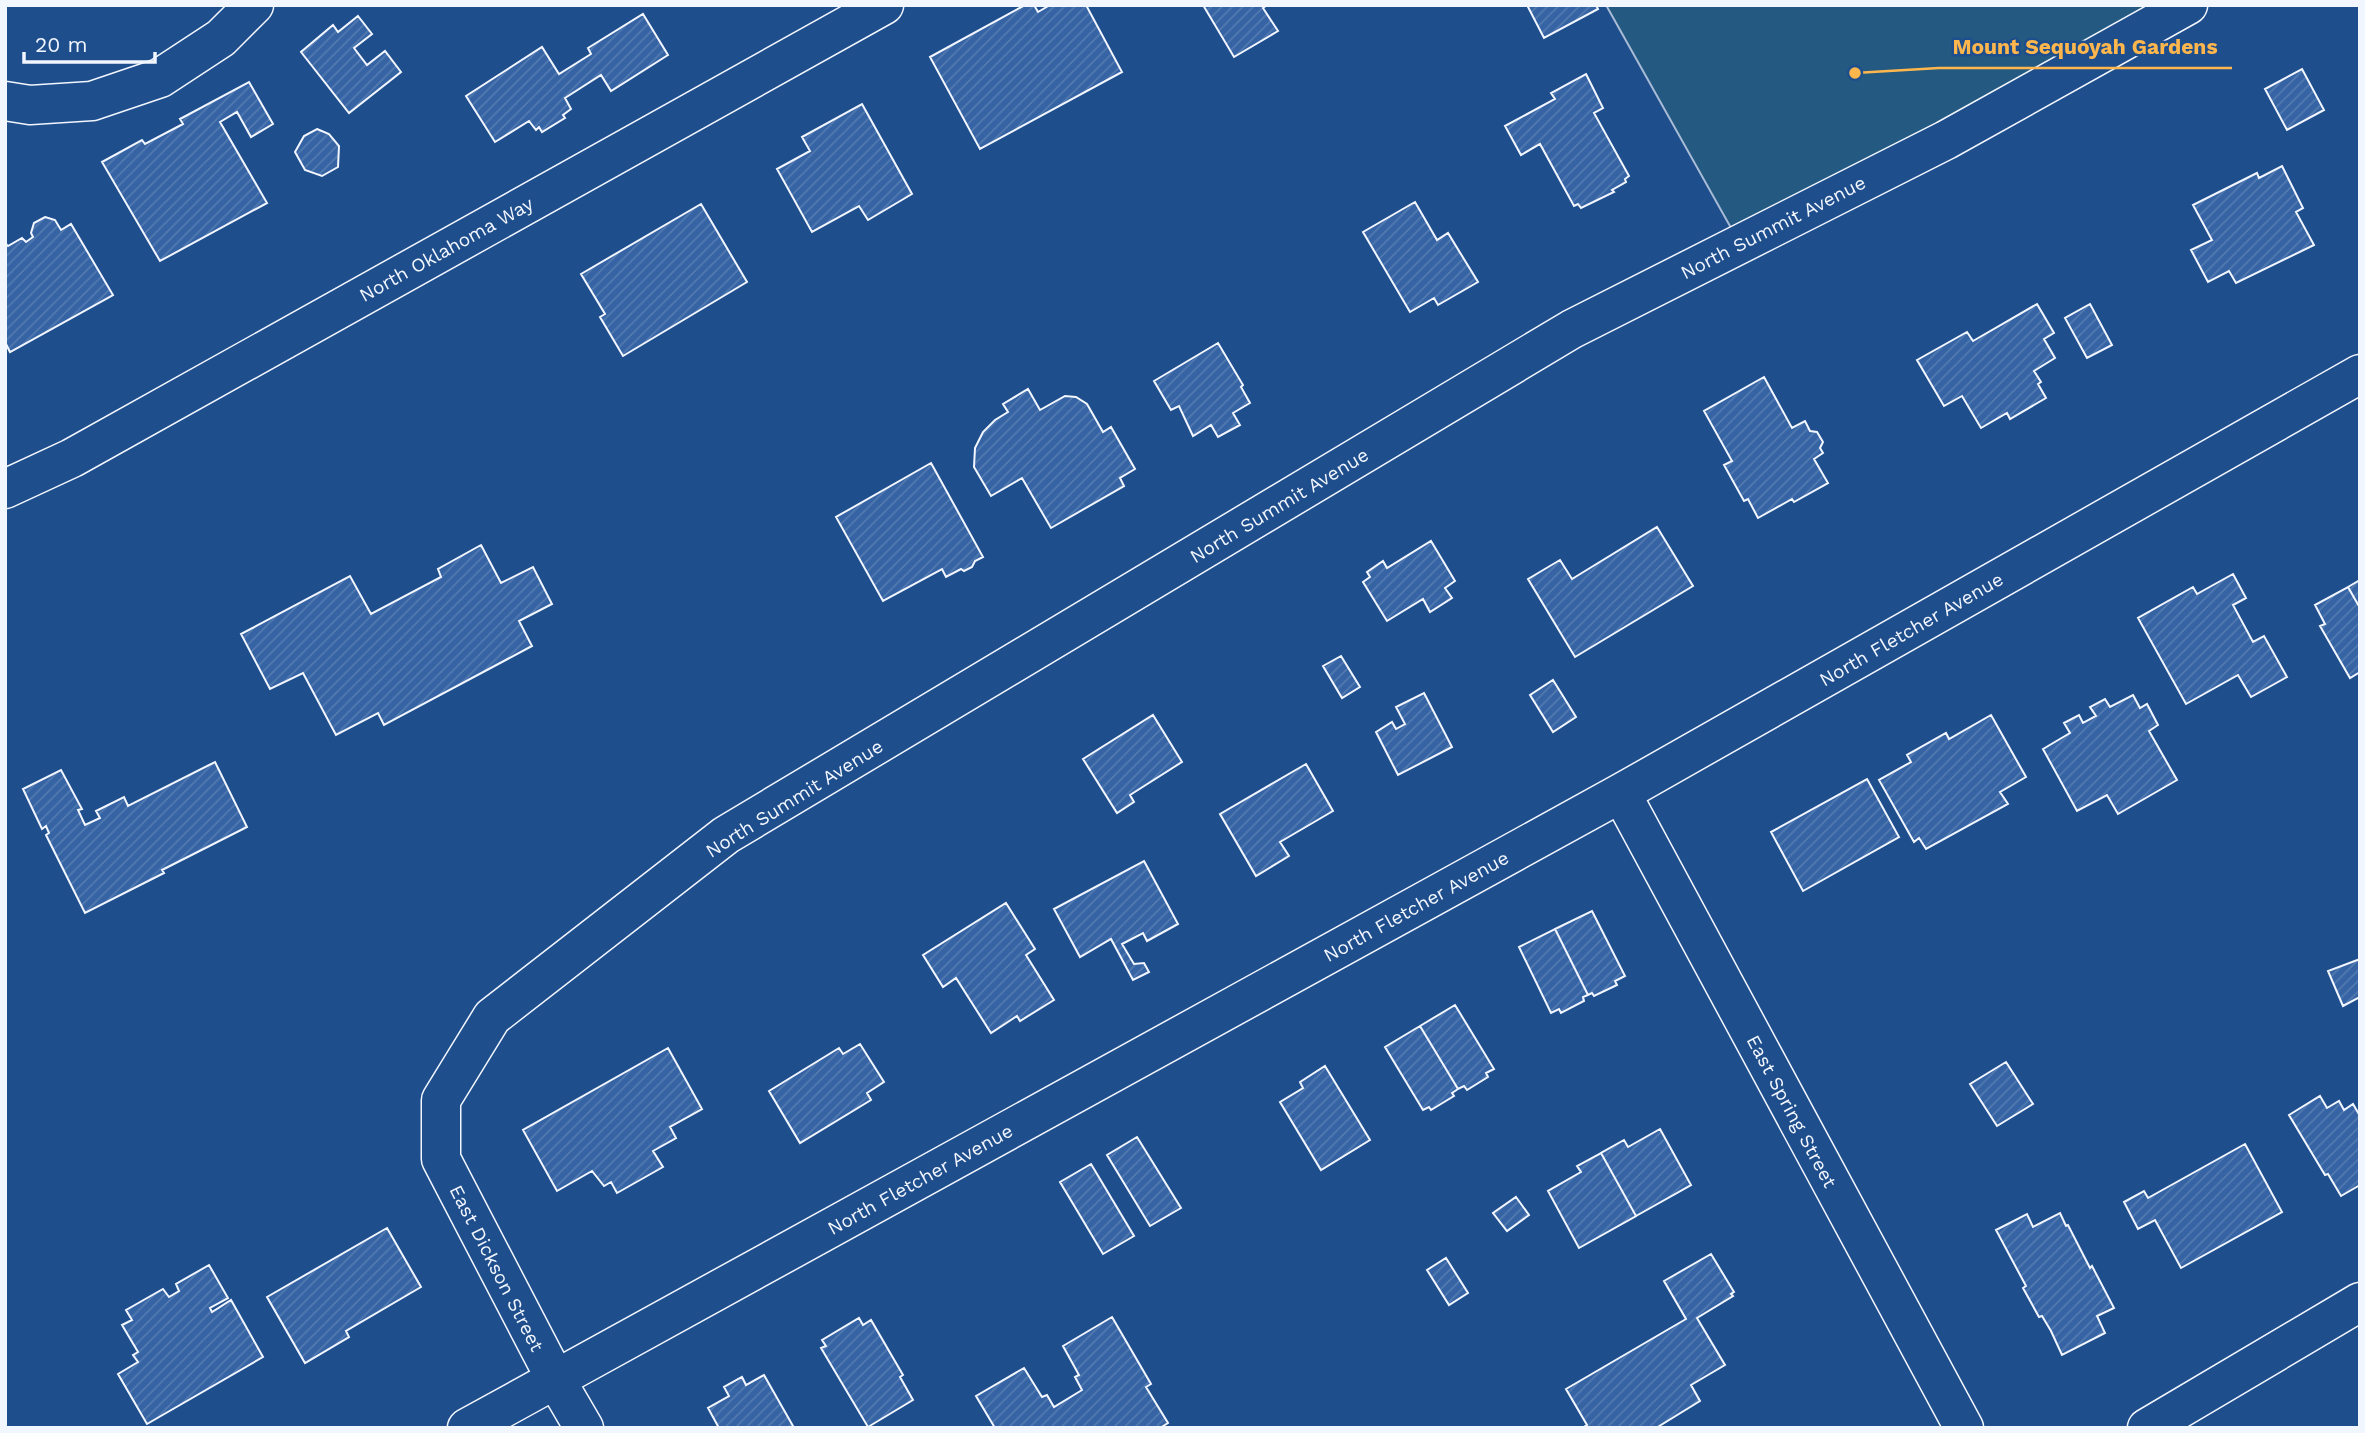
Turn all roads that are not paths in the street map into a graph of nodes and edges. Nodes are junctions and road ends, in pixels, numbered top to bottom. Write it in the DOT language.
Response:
graph roads {
  1 [pos="254,5"];
  2 [pos="884,5"];
  3 [pos="2188,5"];
  4 [pos="5,102"];
  5 [pos="2360,374"];
  6 [pos="5,489"];
  7 [pos="1621,793"];
  8 [pos="441,1100"];
  9 [pos="2360,1302"];
  10 [pos="556,1380"];
  11 [pos="467,1428"];
  12 [pos="584,1428"];
  13 [pos="1964,1428"];
  14 [pos="2147,1428"];
  1 -- 4 [label="street"];
  2 -- 6 [label="street, North Oklahoma Way"];
  3 -- 8 [label="street, North Summit Avenue"];
  5 -- 7 [label="street, North Fletcher Avenue"];
  7 -- 10 [label="street, North Fletcher Avenue"];
  7 -- 13 [label="street, East Spring Street"];
  8 -- 10 [label="street, East Dickson Street"];
  9 -- 14 [label="street"];
  10 -- 11 [label="street, North Fletcher Avenue"];
  10 -- 12 [label="street, East Dickson Street"];
}
